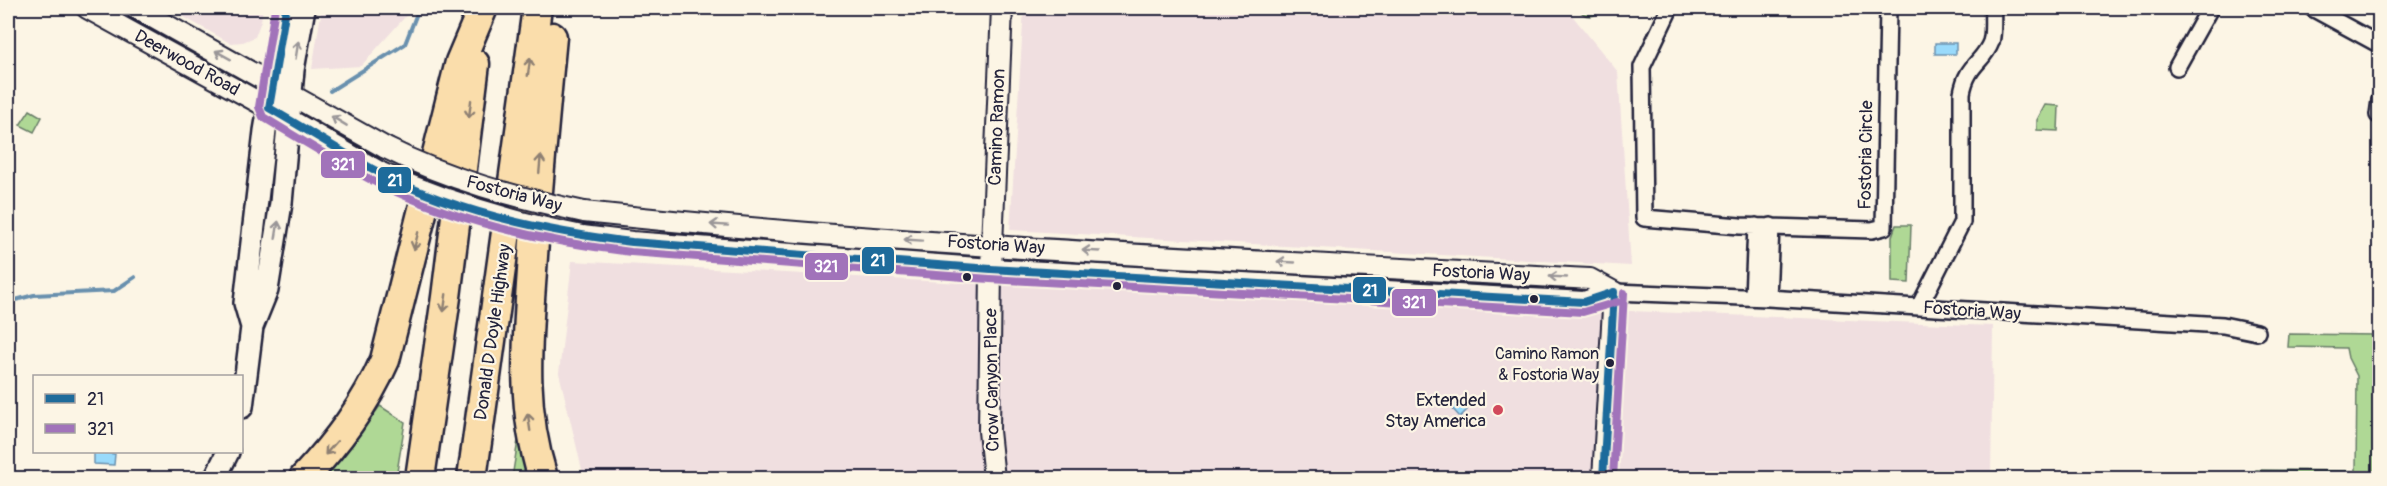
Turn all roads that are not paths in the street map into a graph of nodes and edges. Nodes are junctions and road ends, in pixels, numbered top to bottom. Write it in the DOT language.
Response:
graph roads {
  1 [pos="87,8"];
  2 [pos="136,8"];
  3 [pos="286,8"];
  4 [pos="304,8"];
  5 [pos="537,8"];
  6 [pos="555,8"];
  7 [pos="1002,8"];
  8 [pos="1670,8"];
  9 [pos="1888,8"];
  10 [pos="1993,8"];
  11 [pos="2210,8"];
  12 [pos="2312,8"];
  13 [pos="482,9"];
  14 [pos="2379,45"];
  15 [pos="2177,67"];
  16 [pos="283,89"];
  17 [pos="269,108"];
  18 [pos="289,120"];
  19 [pos="386,148"];
  20 [pos="381,173"];
  21 [pos="253,226"];
  22 [pos="1763,226"];
  23 [pos="992,246"];
  24 [pos="1344,265"];
  25 [pos="991,269"];
  26 [pos="1345,289"];
  27 [pos="267,290"];
  28 [pos="1614,292"];
  29 [pos="1761,298"];
  30 [pos="1920,307"];
  31 [pos="252,327"];
  32 [pos="2257,332"];
  33 [pos="243,399"];
  34 [pos="228,453"];
  35 [pos="215,478"];
  36 [pos="304,478"];
  37 [pos="420,478"];
  38 [pos="472,478"];
  39 [pos="543,478"];
  40 [pos="994,478"];
  41 [pos="1603,478"];
  1 -- 17 [label="street, Deerwood Road"];
  16 -- 2 [label="street, Deerwood Road, one-way"];
  3 -- 16 [label="main road"];
  16 -- 4 [label="main road, one-way"];
  38 -- 5 [label="highway, Donald D Doyle Highway, one-way"];
  39 -- 6 [label="highway, one-way"];
  7 -- 23 [label="street, Camino Ramon"];
  8 -- 22 [label="street, Fostoria Circle"];
  9 -- 22 [label="street, Fostoria Circle"];
  10 -- 30 [label="street"];
  11 -- 15 [label="street"];
  12 -- 14 [label="street"];
  13 -- 36 [label="highway, one-way"];
  13 -- 37 [label="highway, one-way"];
  16 -- 17 [label="main road"];
  16 -- 18 [label="main road"];
  19 -- 16 [label="street, Deerwood Road, one-way"];
  17 -- 18 [label="street, Deerwood Road"];
  17 -- 21 [label="main road"];
  18 -- 20 [label="street, Deerwood Road"];
  27 -- 18 [label="main road, one-way"];
  23 -- 19 [label="street, Fostoria Way, one-way, bridge"];
  20 -- 25 [label="street, Fostoria Way, bridge"];
  21 -- 27 [label="main road"];
  21 -- 31 [label="main road"];
  22 -- 29 [label="street"];
  24 -- 23 [label="street, Fostoria Way, one-way"];
  23 -- 25 [label="street, Crow Canyon Place"];
  24 -- 26 [label="street"];
  28 -- 24 [label="street, Fostoria Way, one-way"];
  25 -- 26 [label="street, Fostoria Way"];
  25 -- 40 [label="street, Crow Canyon Place"];
  26 -- 28 [label="street, Fostoria Way"];
  27 -- 31 [label="main road"];
  28 -- 29 [label="street, Fostoria Way"];
  28 -- 41 [label="street"];
  29 -- 30 [label="street, Fostoria Way"];
  30 -- 32 [label="street, Fostoria Way"];
  31 -- 33 [label="main road"];
  34 -- 35 [label="main road"];
}
